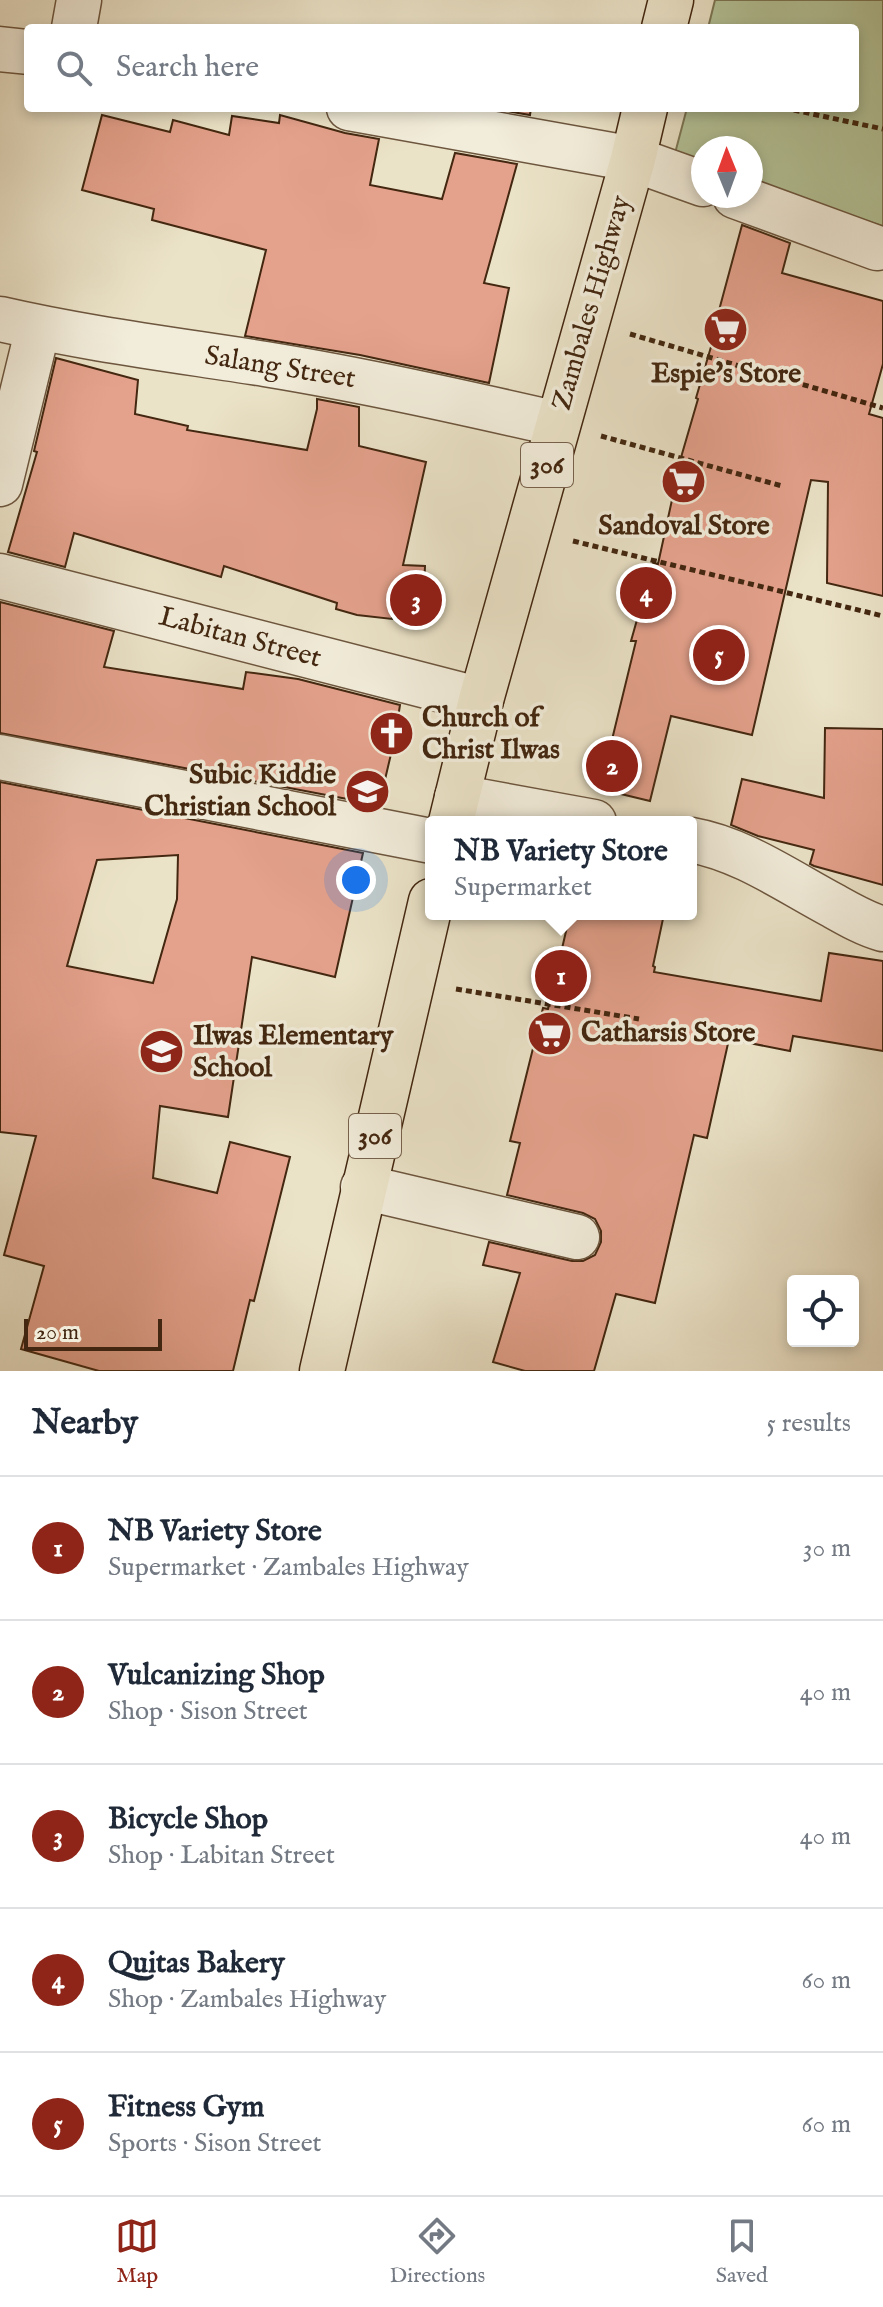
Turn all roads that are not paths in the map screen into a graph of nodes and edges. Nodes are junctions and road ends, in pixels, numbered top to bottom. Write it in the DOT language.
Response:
graph roads {
  1 [pos="79,0"];
  2 [pos="671,0"];
  3 [pos="75,24"];
  4 [pos="665,24"];
  5 [pos="0,49"];
  6 [pos="24,52"];
  7 [pos="371,112"];
  8 [pos="644,112"];
  9 [pos="633,159"];
  10 [pos="691,180"];
  11 [pos="763,206"];
  12 [pos="877,248"];
  13 [pos="19,323"];
  14 [pos="558,424"];
  15 [pos="0,484"];
  16 [pos="0,576"];
  17 [pos="481,700"];
  18 [pos="0,757"];
  19 [pos="454,810"];
  20 [pos="524,816"];
  21 [pos="425,840"];
  22 [pos="697,841"];
  23 [pos="426,920"];
  24 [pos="883,929"];
  25 [pos="363,1187"];
  26 [pos="577,1237"];
  27 [pos="322,1371"];
  1 -- 3 [label="street"];
  2 -- 4 [label="main road"];
  5 -- 6 [label="street"];
  7 -- 9 [label="street"];
  8 -- 9 [label="main road, Zambales Highway / 306"];
  9 -- 10 [label="street"];
  9 -- 14 [label="main road, Zambales Highway / 306"];
  11 -- 12 [label="street"];
  13 -- 14 [label="street, Salang Street"];
  13 -- 15 [label="street"];
  14 -- 17 [label="main road, Zambales Highway / 306"];
  16 -- 17 [label="street, Labitan Street"];
  17 -- 19 [label="main road, Zambales Highway / 306"];
  18 -- 21 [label="street"];
  19 -- 20 [label="street"];
  22 -- 24 [label="street"];
  23 -- 25 [label="main road, 306"];
  25 -- 26 [label="street"];
  25 -- 27 [label="main road, 306"];
}
